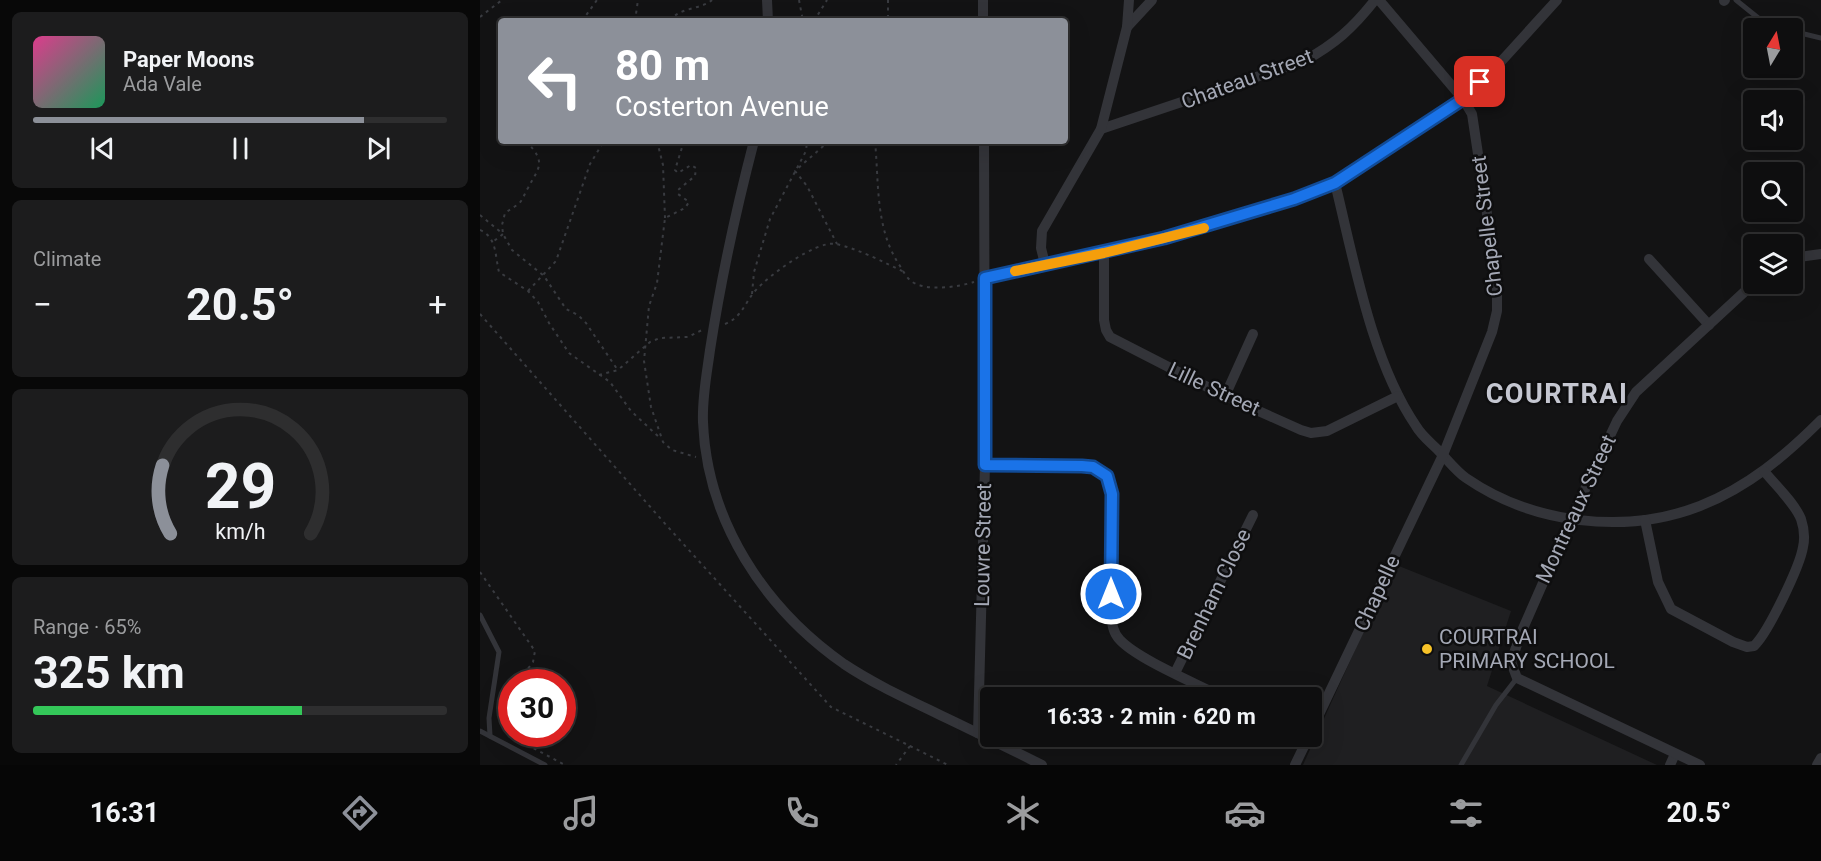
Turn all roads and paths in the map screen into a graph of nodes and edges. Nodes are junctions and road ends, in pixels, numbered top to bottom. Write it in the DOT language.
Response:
graph roads {
  1 [pos="502,0"];
  2 [pos="597,0"];
  3 [pos="638,0"];
  4 [pos="712,0"];
  5 [pos="767,0"];
  6 [pos="799,0"];
  7 [pos="827,0"];
  8 [pos="888,0"];
  9 [pos="984,0"];
  10 [pos="1129,0"];
  11 [pos="1152,0"];
  12 [pos="1377,0"];
  13 [pos="1557,0"];
  14 [pos="1736,0"];
  15 [pos="480,17"];
  16 [pos="584,18"];
  17 [pos="635,18"];
  18 [pos="674,18"];
  19 [pos="768,18"];
  20 [pos="802,18"];
  21 [pos="816,18"];
  22 [pos="888,18"];
  23 [pos="983,18"];
  24 [pos="1758,18"];
  25 [pos="1127,27"];
  26 [pos="1803,34"];
  27 [pos="1821,38"];
  28 [pos="1463,99"];
  29 [pos="1101,129"];
  30 [pos="529,144"];
  31 [pos="602,144"];
  32 [pos="658,144"];
  33 [pos="683,144"];
  34 [pos="753,144"];
  35 [pos="807,144"];
  36 [pos="826,144"];
  37 [pos="875,144"];
  38 [pos="984,144"];
  39 [pos="795,171"];
  40 [pos="1335,183"];
  41 [pos="480,216"];
  42 [pos="665,218"];
  43 [pos="480,230"];
  44 [pos="503,234"];
  45 [pos="494,241"];
  46 [pos="837,244"];
  47 [pos="1104,253"];
  48 [pos="1821,254"];
  49 [pos="1803,256"];
  50 [pos="1649,259"];
  51 [pos="1045,264"];
  52 [pos="904,272"];
  53 [pos="544,276"];
  54 [pos="985,278"];
  55 [pos="528,291"];
  56 [pos="1743,293"];
  57 [pos="751,296"];
  58 [pos="480,314"];
  59 [pos="714,325"];
  60 [pos="1709,325"];
  61 [pos="1252,334"];
  62 [pos="645,345"];
  63 [pos="618,370"];
  64 [pos="599,375"];
  65 [pos="1226,396"];
  66 [pos="1398,396"];
  67 [pos="1821,420"];
  68 [pos="663,441"];
  69 [pos="1443,455"];
  70 [pos="708,459"];
  71 [pos="985,465"];
  72 [pos="1764,471"];
  73 [pos="1253,514"];
  74 [pos="1571,519"];
  75 [pos="1646,520"];
  76 [pos="480,572"];
  77 [pos="480,615"];
  78 [pos="527,669"];
  79 [pos="1175,673"];
  80 [pos="1517,678"];
  81 [pos="1202,687"];
  82 [pos="1322,705"];
  83 [pos="480,731"];
  84 [pos="978,733"];
  85 [pos="490,736"];
  86 [pos="910,746"];
  87 [pos="531,747"];
  88 [pos="1302,747"];
  89 [pos="1675,754"];
  90 [pos="1821,758"];
  91 [pos="545,765"];
  92 [pos="565,765"];
  93 [pos="896,765"];
  94 [pos="948,765"];
  95 [pos="1041,765"];
  96 [pos="1295,765"];
  97 [pos="1461,765"];
  98 [pos="1670,765"];
  99 [pos="1700,765"];
  100 [pos="1817,765"];
  1 -- 15 [label="path"];
  2 -- 16 [label="path"];
  3 -- 17 [label="path"];
  4 -- 18 [label="path"];
  5 -- 19 [label="street"];
  6 -- 20 [label="path"];
  7 -- 21 [label="path"];
  8 -- 22 [label="path"];
  9 -- 23 [label="street"];
  10 -- 25 [label="street"];
  11 -- 25 [label="street"];
  12 -- 28 [label="street, Chapelle Street"];
  12 -- 29 [label="street, Chateau Street"];
  13 -- 28 [label="street"];
  14 -- 24 [label="lane"];
  25 -- 29 [label="street"];
  26 -- 27 [label="lane"];
  28 -- 40 [label="street"];
  28 -- 69 [label="street, Chapelle Street"];
  29 -- 51 [label="street"];
  30 -- 44 [label="path"];
  31 -- 53 [label="path"];
  32 -- 42 [label="path"];
  33 -- 42 [label="path"];
  34 -- 59 [label="street"];
  35 -- 39 [label="path"];
  36 -- 39 [label="path"];
  37 -- 52 [label="path"];
  38 -- 54 [label="street, Louvre Street"];
  39 -- 46 [label="path"];
  39 -- 57 [label="path"];
  40 -- 47 [label="street"];
  40 -- 66 [label="street"];
  41 -- 44 [label="path"];
  42 -- 62 [label="path"];
  43 -- 45 [label="path"];
  44 -- 45 [label="path"];
  44 -- 53 [label="path"];
  45 -- 55 [label="path"];
  46 -- 52 [label="path"];
  46 -- 57 [label="path"];
  47 -- 51 [label="street"];
  47 -- 65 [label="street, Lille Street"];
  48 -- 49 [label="street"];
  50 -- 60 [label="street"];
  51 -- 54 [label="street"];
  52 -- 54 [label="path"];
  53 -- 55 [label="path"];
  53 -- 63 [label="path"];
  54 -- 71 [label="street, Louvre Street"];
  55 -- 64 [label="path"];
  56 -- 60 [label="street, Montreaux Street"];
  57 -- 59 [label="path"];
  58 -- 86 [label="path"];
  59 -- 62 [label="path"];
  59 -- 70 [label="street"];
  60 -- 74 [label="street, Montreaux Street"];
  61 -- 65 [label="street"];
  62 -- 63 [label="path"];
  62 -- 68 [label="path"];
  63 -- 64 [label="path"];
  64 -- 68 [label="path"];
  65 -- 66 [label="street, Lille Street"];
  66 -- 69 [label="street"];
  67 -- 72 [label="street"];
  68 -- 70 [label="path"];
  69 -- 74 [label="street"];
  69 -- 82 [label="street, Chapelle"];
  70 -- 84 [label="street"];
  71 -- 79 [label="street"];
  71 -- 84 [label="street, Louvre Street"];
  72 -- 75 [label="street"];
  72 -- 75 [label="street"];
  73 -- 79 [label="street, Brenham Close"];
  74 -- 75 [label="street"];
  74 -- 80 [label="street, Montreaux Street"];
  76 -- 78 [label="path"];
  77 -- 85 [label="lane"];
  79 -- 81 [label="street"];
  80 -- 89 [label="street"];
  80 -- 97 [label="lane"];
  83 -- 85 [label="lane"];
  84 -- 95 [label="street"];
  85 -- 91 [label="lane"];
  86 -- 93 [label="path"];
  86 -- 94 [label="path"];
  87 -- 92 [label="path"];
  88 -- 96 [label="street, Chapelle"];
  89 -- 98 [label="street"];
  89 -- 99 [label="street"];
  90 -- 100 [label="street"];
}
